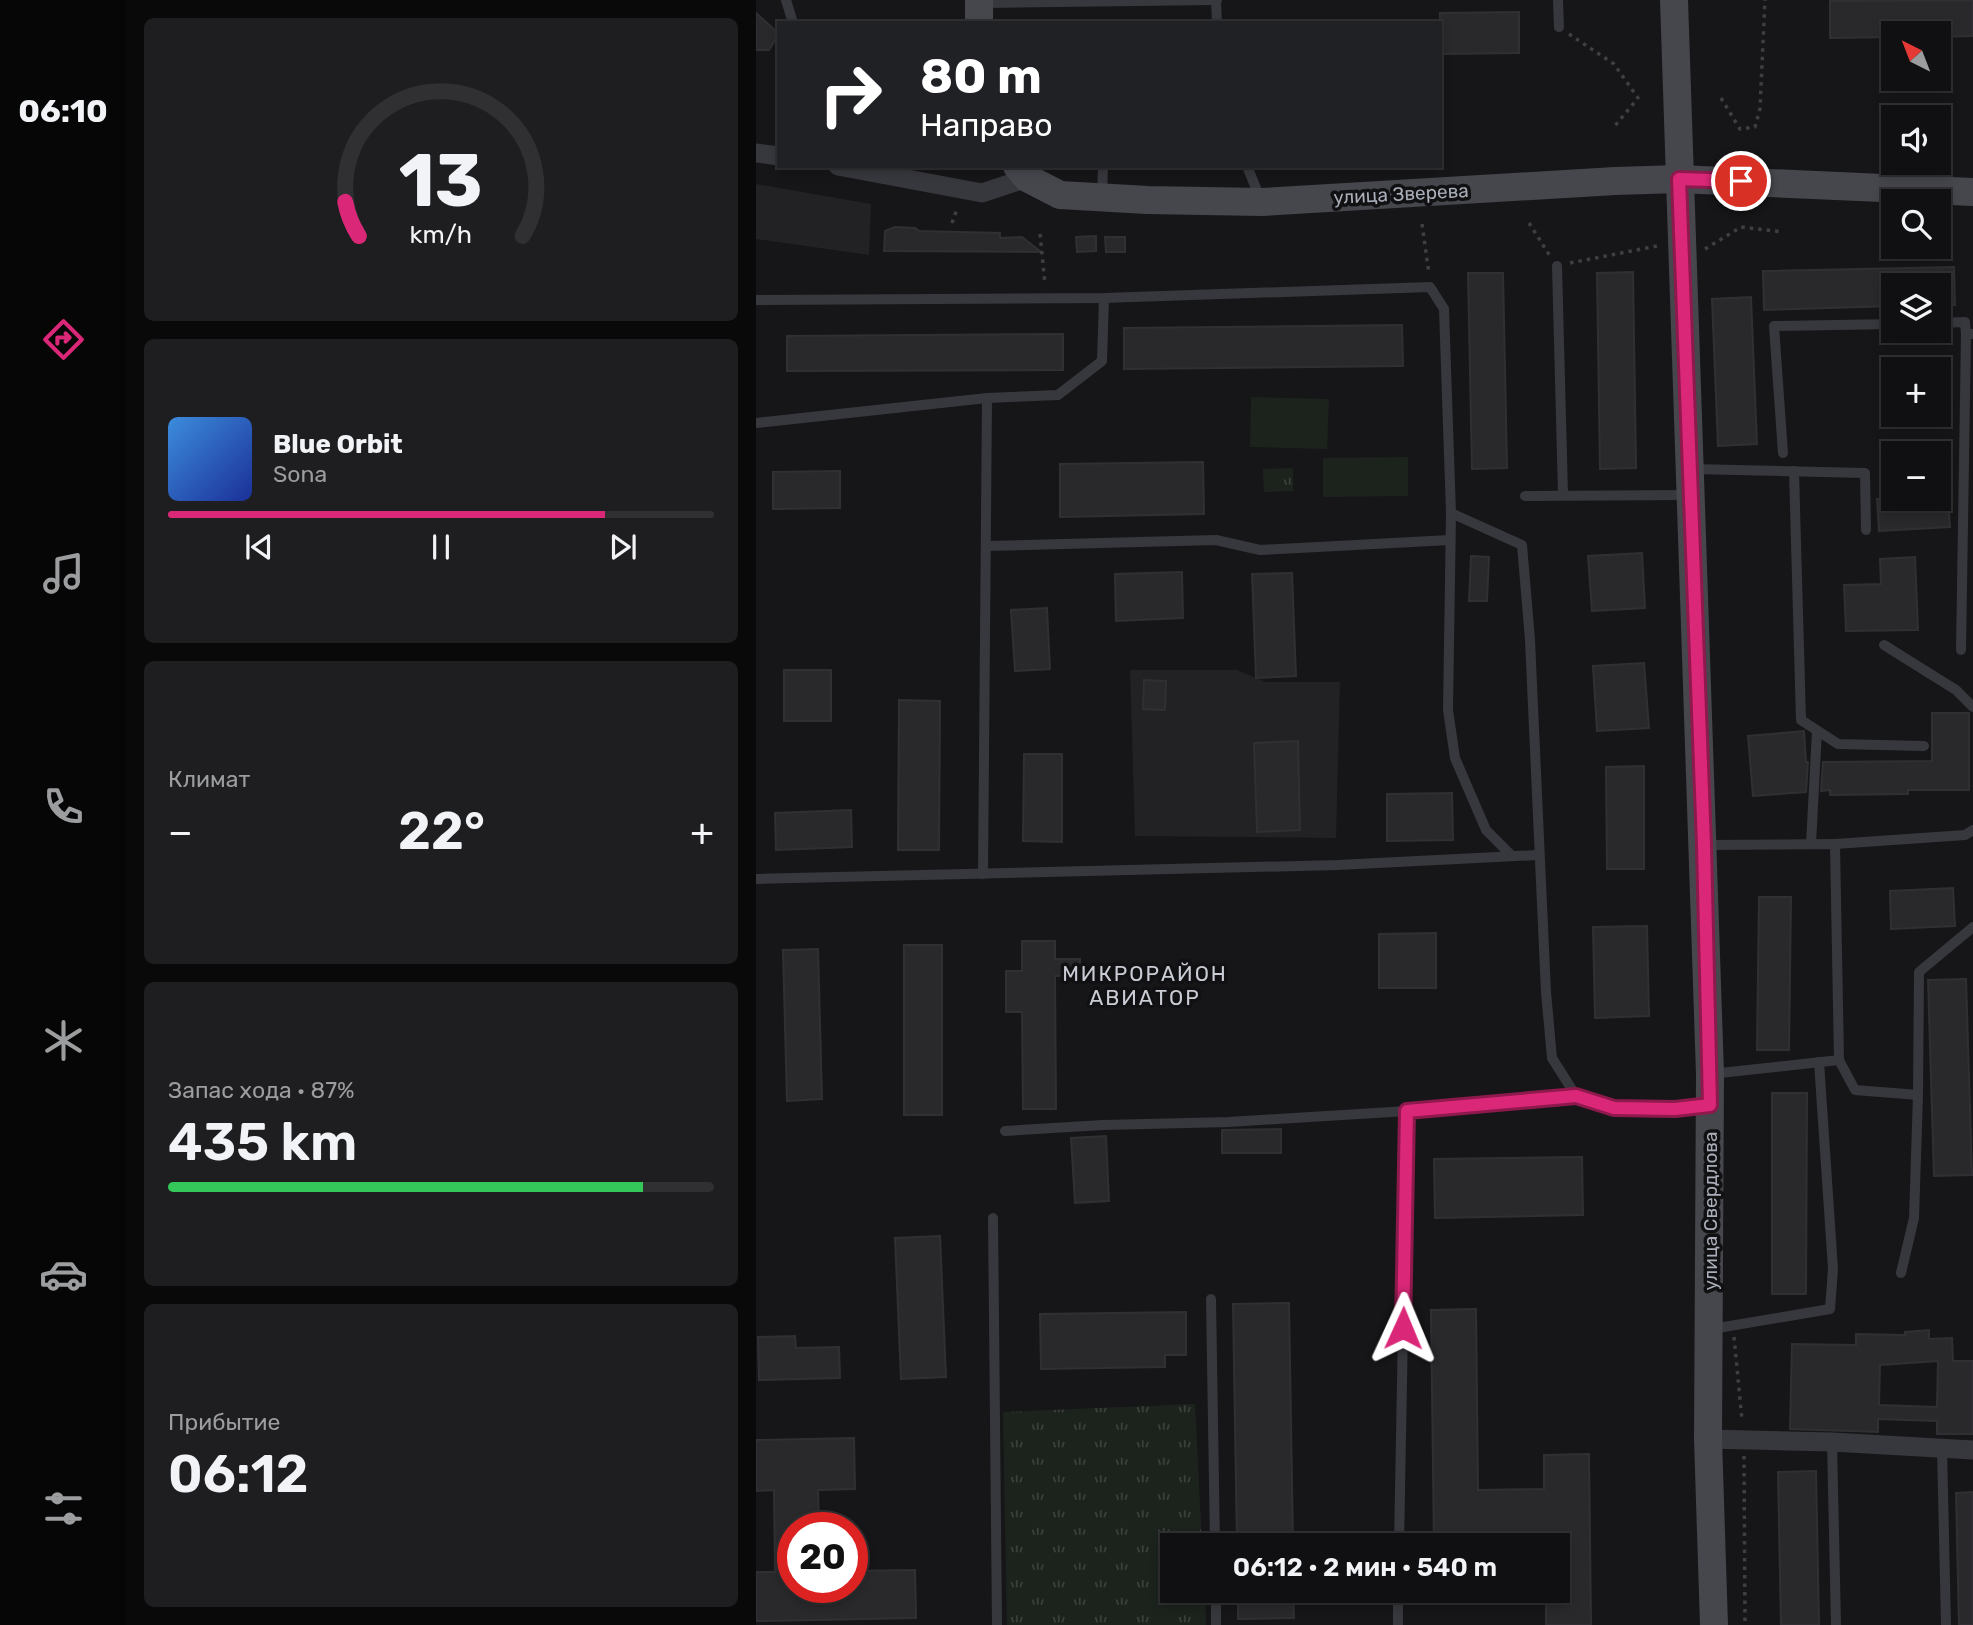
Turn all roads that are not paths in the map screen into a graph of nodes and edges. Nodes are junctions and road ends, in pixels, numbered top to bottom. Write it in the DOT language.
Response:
graph roads {
  1 [pos="786,0"];
  2 [pos="1217,0"];
  3 [pos="1558,0"];
  4 [pos="1674,0"];
  5 [pos="1061,1"];
  6 [pos="979,9"];
  7 [pos="792,21"];
  8 [pos="1217,21"];
  9 [pos="1559,27"];
  10 [pos="756,153"];
  11 [pos="777,156"];
  12 [pos="849,168"];
  13 [pos="1103,168"];
  14 [pos="1248,168"];
  15 [pos="1022,172"];
  16 [pos="1679,179"];
  17 [pos="1973,192"];
  18 [pos="1102,197"];
  19 [pos="1262,202"];
  20 [pos="1557,266"];
  21 [pos="1104,298"];
  22 [pos="756,300"];
  23 [pos="1951,323"];
  24 [pos="1881,324"];
  25 [pos="1969,334"];
  26 [pos="987,398"];
  27 [pos="756,423"];
  28 [pos="1783,453"];
  29 [pos="1794,471"];
  30 [pos="1689,482"];
  31 [pos="1563,494"];
  32 [pos="1525,496"];
  33 [pos="1451,513"];
  34 [pos="1866,530"];
  35 [pos="1450,540"];
  36 [pos="986,546"];
  37 [pos="1884,645"];
  38 [pos="1961,650"];
  39 [pos="1973,707"];
  40 [pos="1817,731"];
  41 [pos="1924,746"];
  42 [pos="1973,831"];
  43 [pos="1811,844"];
  44 [pos="1835,844"];
  45 [pos="1704,845"];
  46 [pos="1538,855"];
  47 [pos="1512,856"];
  48 [pos="983,874"];
  49 [pos="756,879"];
  50 [pos="1973,927"];
  51 [pos="1839,1060"];
  52 [pos="1819,1062"];
  53 [pos="1710,1074"];
  54 [pos="1918,1095"];
  55 [pos="1576,1096"];
  56 [pos="1710,1105"];
  57 [pos="1407,1111"];
  58 [pos="1005,1131"];
  59 [pos="993,1218"];
  60 [pos="1900,1273"];
  61 [pos="1211,1299"];
  62 [pos="1710,1329"];
  63 [pos="1708,1439"];
  64 [pos="1832,1442"];
  65 [pos="1942,1448"];
  66 [pos="1973,1450"];
  67 [pos="1215,1533"];
  68 [pos="1399,1533"];
  69 [pos="1216,1603"];
  70 [pos="1398,1603"];
  71 [pos="997,1625"];
  72 [pos="1216,1625"];
  73 [pos="1398,1625"];
  74 [pos="1714,1625"];
  75 [pos="1836,1625"];
  76 [pos="1946,1625"];
  1 -- 7 [label="lane"];
  2 -- 5 [label="lane"];
  2 -- 8 [label="lane"];
  3 -- 9 [label="lane"];
  4 -- 16 [label="main road, улица Свердлова"];
  5 -- 6 [label="lane"];
  10 -- 11 [label="street"];
  12 -- 15 [label="street, улица Зверева"];
  13 -- 18 [label="lane"];
  14 -- 19 [label="lane"];
  15 -- 18 [label="main road, улица Зверева"];
  16 -- 17 [label="main road, улица Зверева"];
  16 -- 19 [label="main road, улица Зверева"];
  16 -- 30 [label="main road, улица Свердлова"];
  18 -- 19 [label="main road, улица Зверева"];
  20 -- 31 [label="lane"];
  21 -- 22 [label="lane"];
  21 -- 26 [label="lane"];
  21 -- 33 [label="lane"];
  23 -- 25 [label="lane"];
  24 -- 28 [label="lane"];
  25 -- 38 [label="lane"];
  26 -- 27 [label="lane"];
  26 -- 36 [label="lane"];
  29 -- 30 [label="lane"];
  29 -- 34 [label="lane"];
  29 -- 40 [label="lane"];
  30 -- 31 [label="lane"];
  30 -- 45 [label="main road, улица Свердлова"];
  31 -- 32 [label="lane"];
  33 -- 35 [label="lane"];
  33 -- 46 [label="lane"];
  35 -- 36 [label="lane"];
  35 -- 47 [label="lane"];
  36 -- 48 [label="lane"];
  37 -- 39 [label="lane"];
  40 -- 41 [label="lane"];
  40 -- 43 [label="lane"];
  42 -- 44 [label="lane"];
  43 -- 44 [label="lane"];
  43 -- 45 [label="lane"];
  44 -- 51 [label="lane"];
  45 -- 53 [label="main road, улица Свердлова"];
  46 -- 47 [label="lane"];
  46 -- 55 [label="lane"];
  47 -- 48 [label="lane"];
  48 -- 49 [label="lane"];
  50 -- 54 [label="lane"];
  51 -- 52 [label="lane"];
  51 -- 54 [label="lane"];
  52 -- 53 [label="lane"];
  52 -- 62 [label="lane"];
  53 -- 56 [label="main road, улица Свердлова"];
  54 -- 60 [label="lane"];
  55 -- 56 [label="lane"];
  55 -- 57 [label="lane"];
  56 -- 62 [label="main road, улица Свердлова"];
  57 -- 58 [label="lane"];
  57 -- 68 [label="lane"];
  59 -- 71 [label="lane"];
  61 -- 67 [label="lane"];
  62 -- 63 [label="main road, улица Свердлова"];
  63 -- 64 [label="street"];
  63 -- 74 [label="main road, улица Свердлова"];
  64 -- 65 [label="street"];
  64 -- 75 [label="lane"];
  65 -- 66 [label="street"];
  65 -- 76 [label="lane"];
  69 -- 72 [label="lane"];
  70 -- 73 [label="lane"];
}
